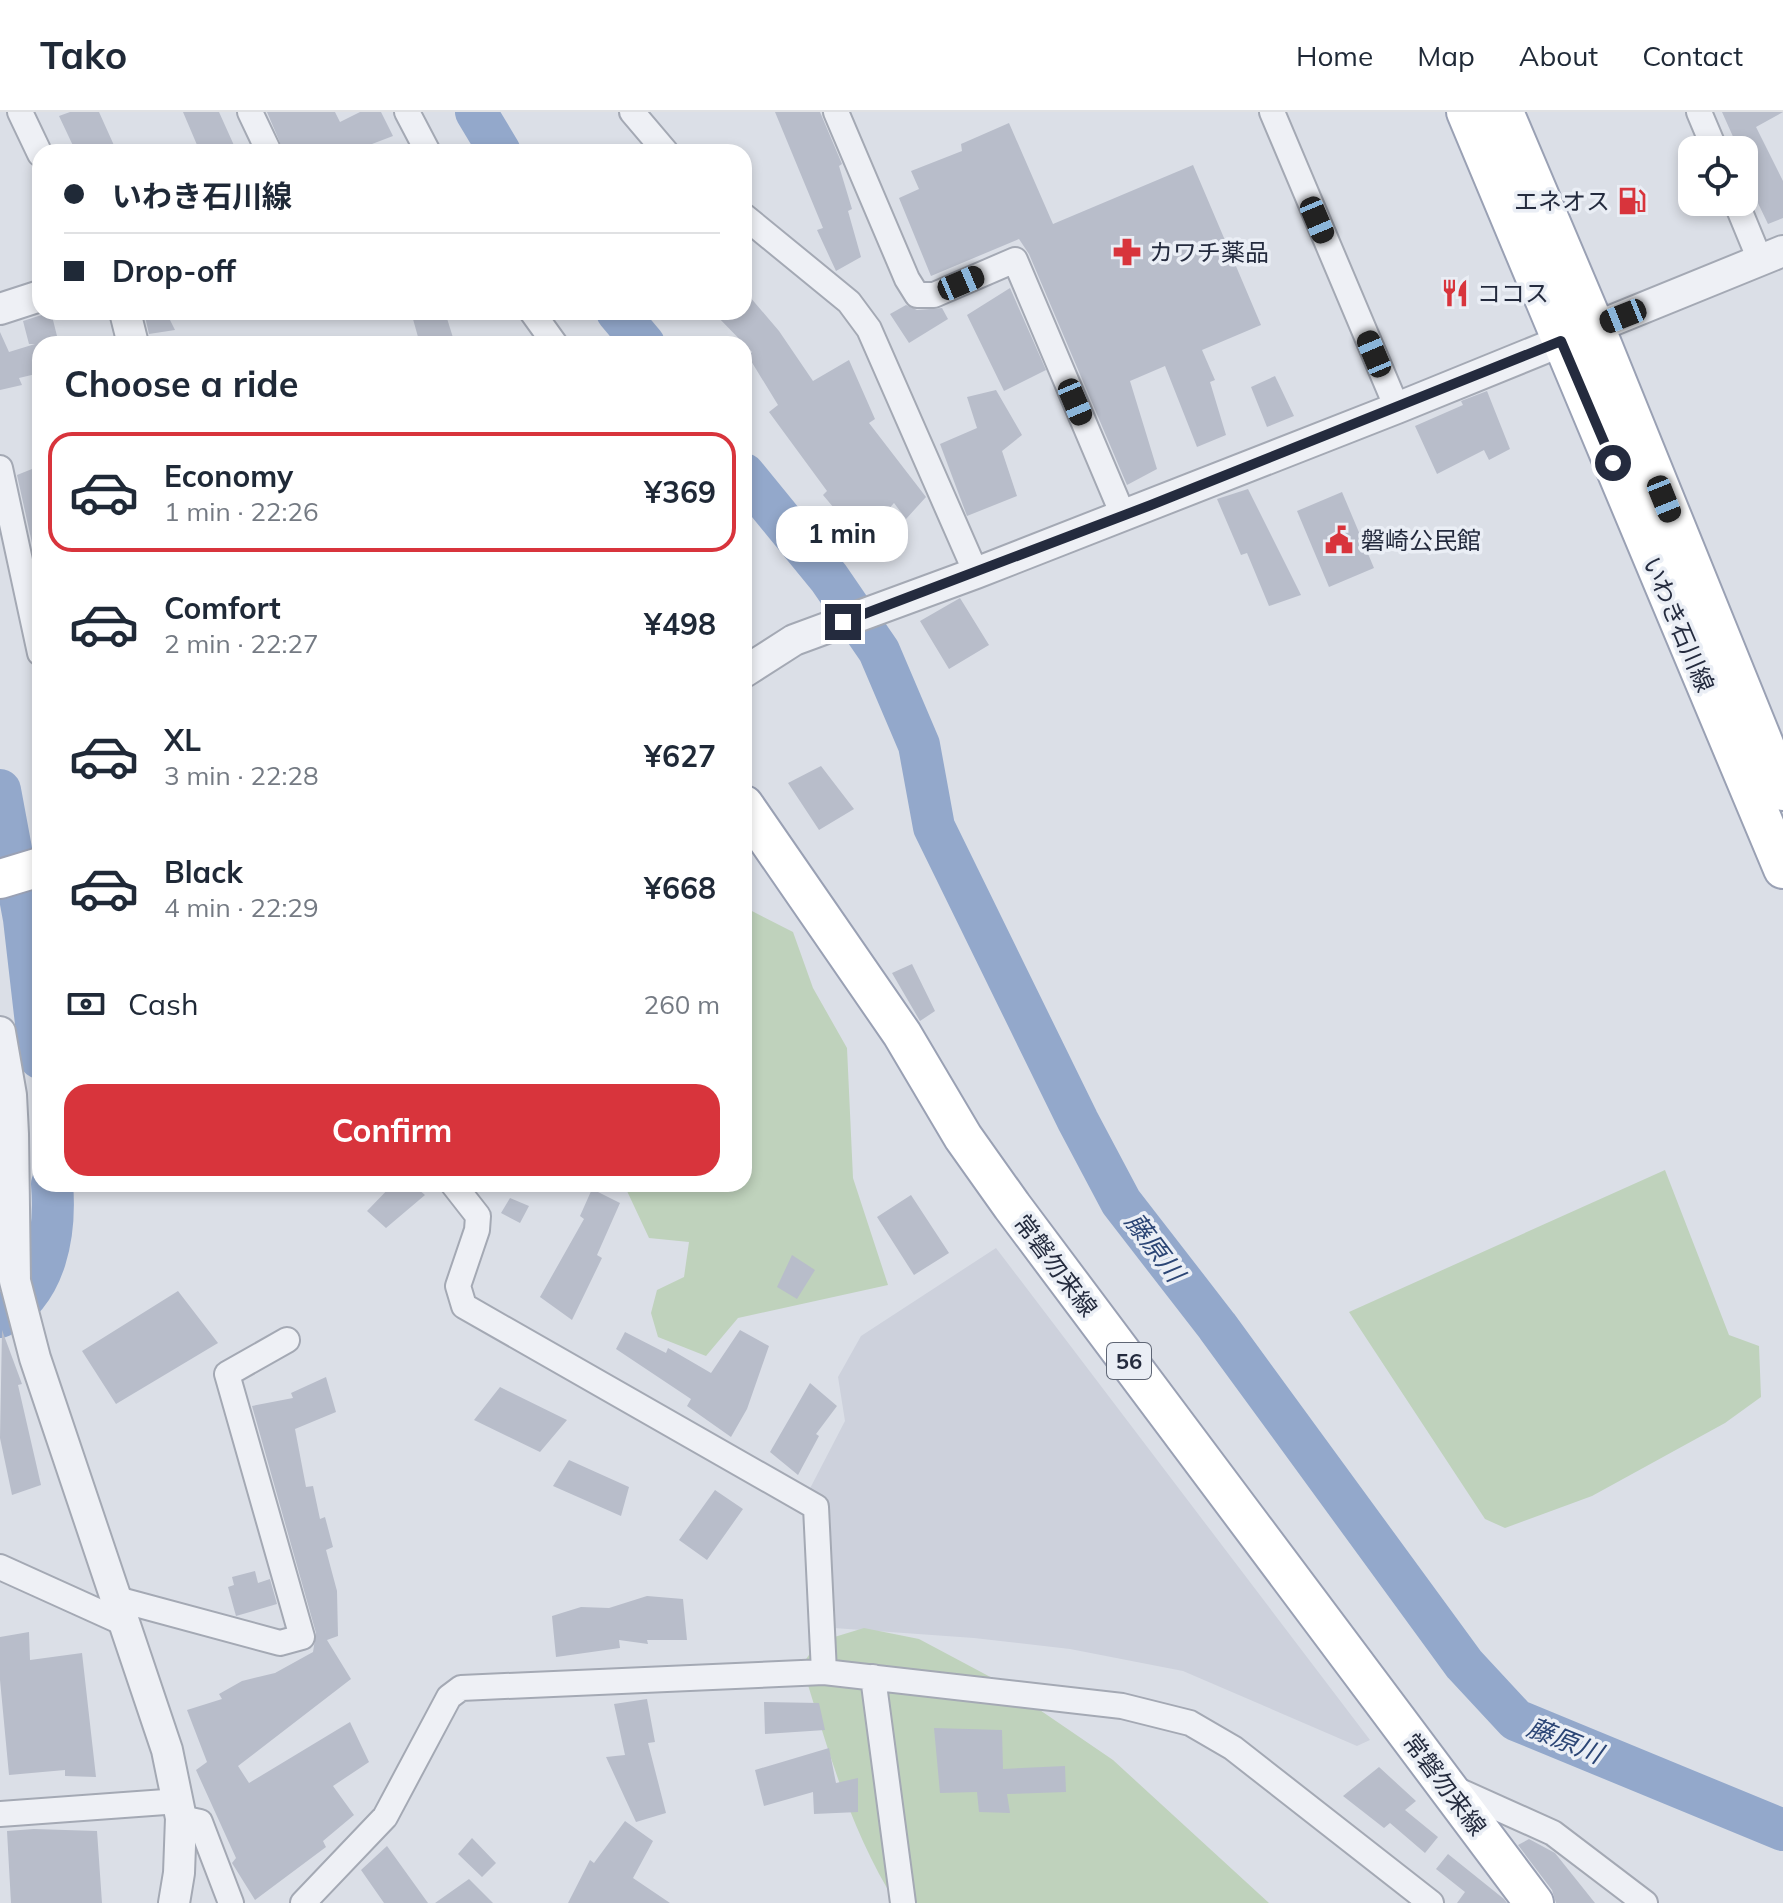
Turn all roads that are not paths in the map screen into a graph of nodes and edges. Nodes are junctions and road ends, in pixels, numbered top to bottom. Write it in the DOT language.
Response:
graph roads {
  1 [pos="20,112"];
  2 [pos="250,112"];
  3 [pos="407,112"];
  4 [pos="632,112"];
  5 [pos="836,112"];
  6 [pos="1272,112"];
  7 [pos="1466,112"];
  8 [pos="1504,112"];
  9 [pos="1699,112"];
  10 [pos="1709,136"];
  11 [pos="35,144"];
  12 [pos="265,144"];
  13 [pos="424,144"];
  14 [pos="659,144"];
  15 [pos="1745,216"];
  16 [pos="752,223"];
  17 [pos="1772,256"];
  18 [pos="32,299"];
  19 [pos="0,309"];
  20 [pos="1578,334"];
  21 [pos="1397,408"];
  22 [pos="0,468"];
  23 [pos="1123,515"];
  24 [pos="976,573"];
  25 [pos="32,616"];
  26 [pos="752,667"];
  27 [pos="1783,791"];
  28 [pos="752,817"];
  29 [pos="1783,869"];
  30 [pos="0,1032"];
  31 [pos="459,1192"];
  32 [pos="287,1340"];
  33 [pos="0,1567"];
  34 [pos="122,1612"];
  35 [pos="824,1672"];
  36 [pos="873,1677"];
  37 [pos="1444,1784"];
  38 [pos="180,1810"];
  39 [pos="0,1814"];
  40 [pos="174,1903"];
  41 [pos="231,1903"];
  42 [pos="303,1903"];
  43 [pos="903,1903"];
  44 [pos="1431,1903"];
  45 [pos="1534,1903"];
  46 [pos="1645,1903"];
  1 -- 11 [label="street"];
  2 -- 12 [label="street"];
  3 -- 13 [label="street"];
  4 -- 14 [label="street"];
  5 -- 23 [label="street"];
  6 -- 21 [label="street"];
  7 -- 20 [label="main road, いわき石川線"];
  8 -- 20 [label="main road, いわき石川線"];
  9 -- 10 [label="street"];
  15 -- 17 [label="street"];
  16 -- 24 [label="street"];
  17 -- 20 [label="street"];
  18 -- 19 [label="street"];
  20 -- 21 [label="street"];
  20 -- 27 [label="main road, いわき石川線"];
  20 -- 29 [label="main road, いわき石川線"];
  21 -- 23 [label="street"];
  22 -- 25 [label="street"];
  23 -- 24 [label="street"];
  24 -- 26 [label="street"];
  28 -- 37 [label="main road, 常磐勿来線 / 56"];
  30 -- 34 [label="street"];
  31 -- 35 [label="street"];
  32 -- 34 [label="street"];
  33 -- 34 [label="street"];
  34 -- 38 [label="street"];
  35 -- 36 [label="street"];
  35 -- 42 [label="street"];
  36 -- 43 [label="street"];
  36 -- 44 [label="street"];
  37 -- 45 [label="main road, 常磐勿来線 / 56"];
  37 -- 46 [label="street"];
  38 -- 39 [label="street"];
  38 -- 40 [label="street"];
  38 -- 41 [label="street"];
}
